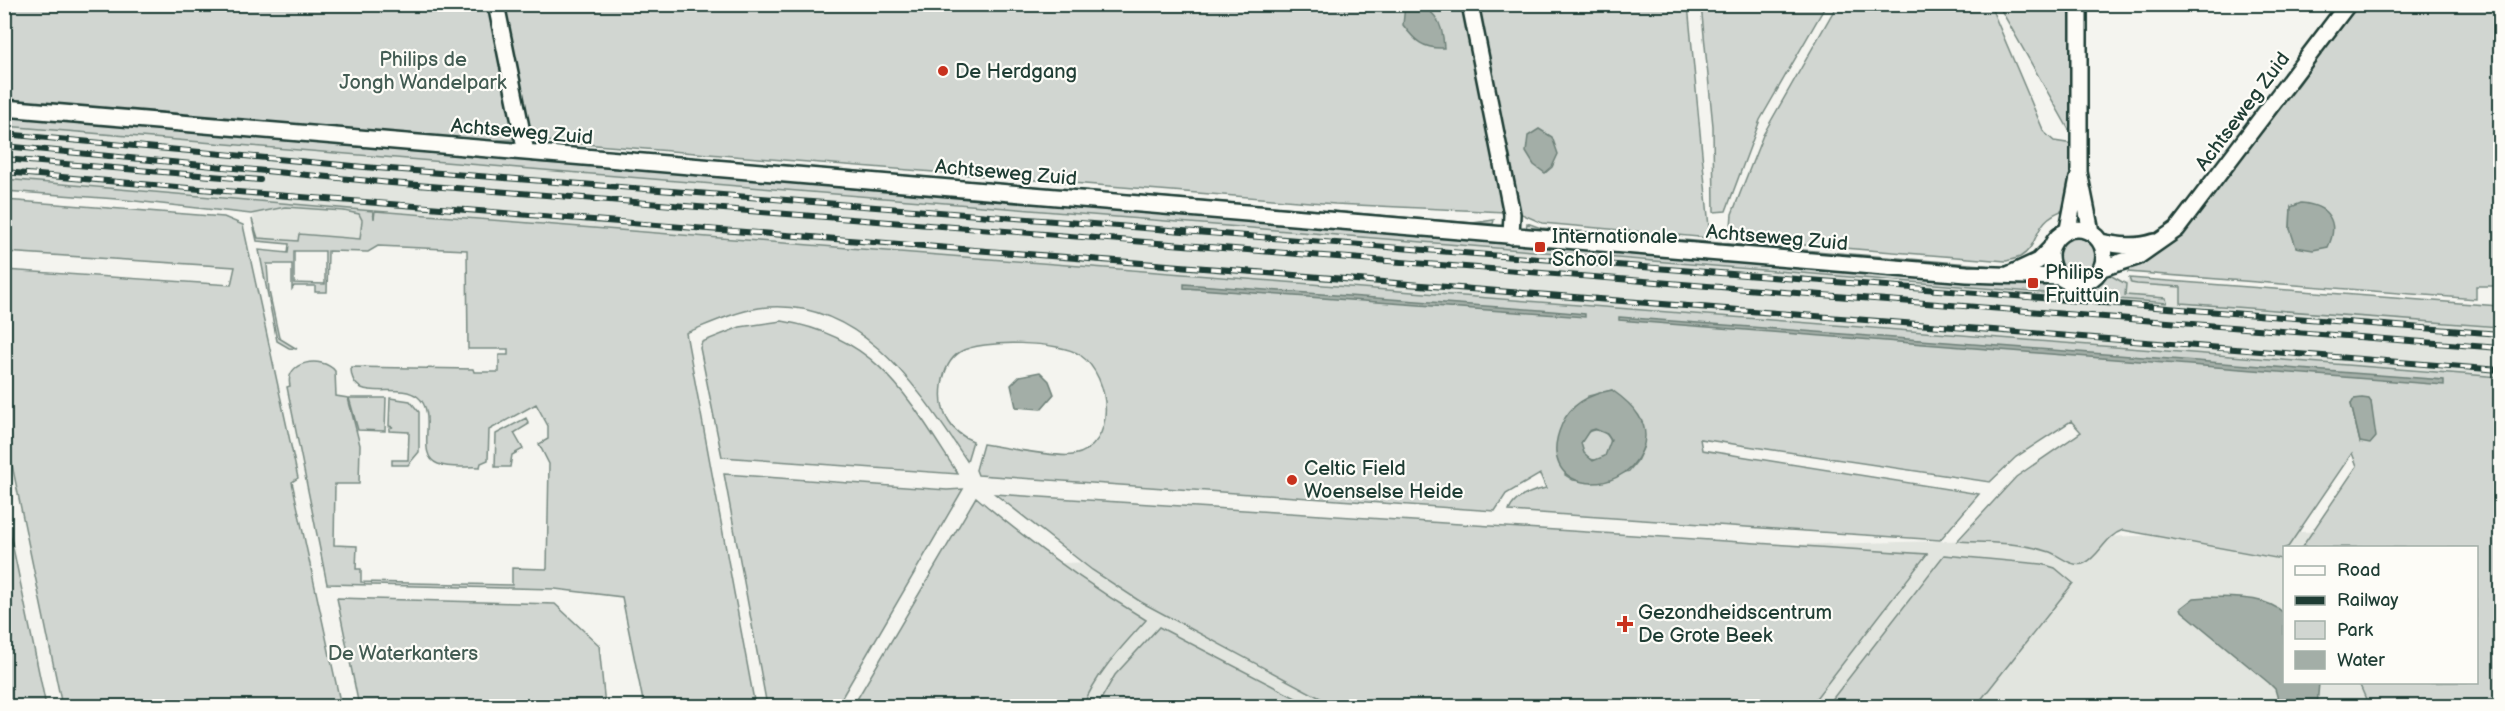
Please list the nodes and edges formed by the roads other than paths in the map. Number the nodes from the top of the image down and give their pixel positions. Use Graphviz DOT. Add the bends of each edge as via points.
graph roads {
  1 [pos="496,4"];
  2 [pos="1470,4"];
  3 [pos="2079,4"];
  4 [pos="2348,4"];
  5 [pos="4,108"];
  6 [pos="526,152"];
  7 [pos="2079,172"];
  8 [pos="2068,229"];
  9 [pos="1511,236"];
  10 [pos="2096,237"];
  11 [pos="2164,239"];
  12 [pos="2050,249"];
  13 [pos="2102,268"];
  14 [pos="2004,276"];
  15 [pos="2060,278"];
  1 -- 6 [label="street"];
  2 -- 9 [label="street" via="1512,214"];
  3 -- 7 [label="street"];
  4 -- 11 [label="street, Achtseweg Zuid" via="2194,210"];
  5 -- 6 [label="street, Achtseweg Zuid"];
  6 -- 9 [label="street, Achtseweg Zuid"];
  7 -- 8 [label="street"];
  7 -- 10 [label="street"];
  8 -- 10 [label="street" via="2080,228"];
  8 -- 12 [label="street"];
  9 -- 14 [label="street, Achtseweg Zuid"];
  10 -- 11 [label="street, Achtseweg Zuid" via="2121,246"];
  10 -- 13 [label="street" via="2104,250"];
  11 -- 13 [label="street, Achtseweg Zuid" via="2137,257"];
  12 -- 14 [label="street, Achtseweg Zuid" via="2038,261"];
  12 -- 15 [label="street" via="2051,265"];
  13 -- 15 [label="street" via="2083,283"];
  14 -- 15 [label="street, Achtseweg Zuid"];
}
